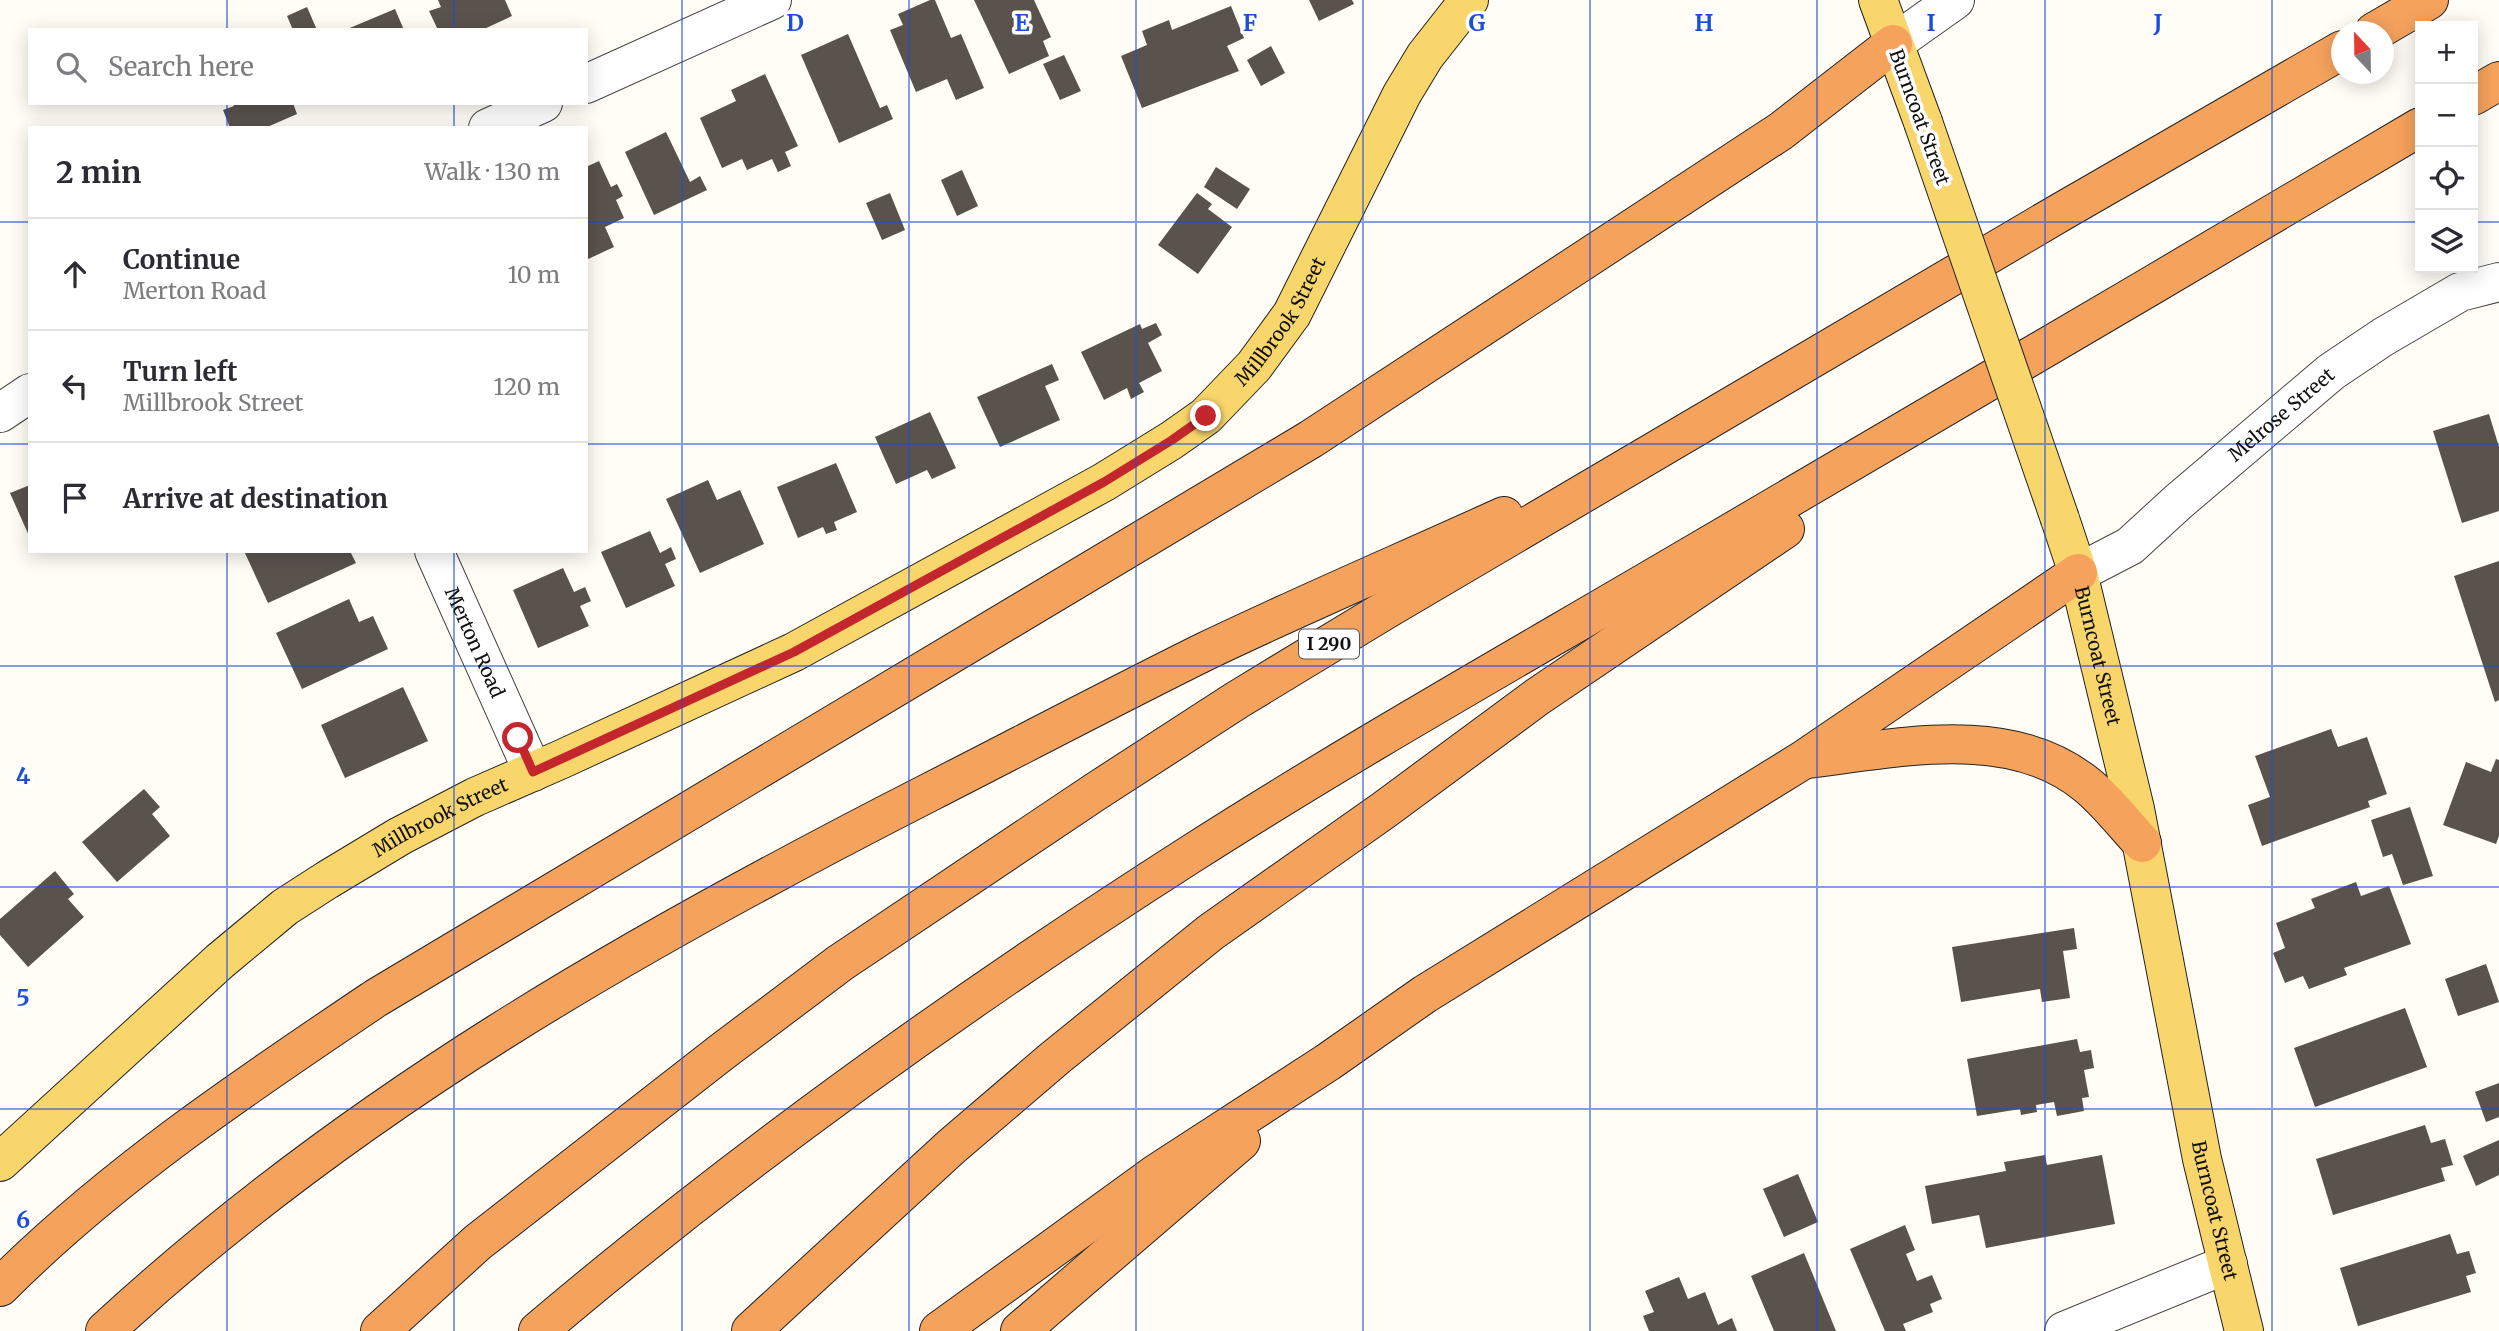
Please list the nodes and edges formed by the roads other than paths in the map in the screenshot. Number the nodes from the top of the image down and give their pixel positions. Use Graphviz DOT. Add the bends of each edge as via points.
graph roads {
  1 [pos="772,0"];
  2 [pos="1469,0"];
  3 [pos="1878,0"];
  4 [pos="1955,0"];
  5 [pos="2429,0"];
  6 [pos="2393,21"];
  7 [pos="1893,44"];
  8 [pos="2331,56"];
  9 [pos="2499,81"];
  10 [pos="588,83"];
  11 [pos="2478,93"];
  12 [pos="539,105"];
  13 [pos="492,126"];
  14 [pos="2415,130"];
  15 [pos="2499,282"];
  16 [pos="28,394"];
  17 [pos="1960,399"];
  18 [pos="0,413"];
  19 [pos="1690,430"];
  20 [pos="435,553"];
  21 [pos="2078,573"];
  22 [pos="1803,760"];
  23 [pos="533,772"];
  24 [pos="2141,843"];
  25 [pos="1328,1062"];
  26 [pos="0,1162"];
  27 [pos="2228,1264"];
  28 [pos="0,1287"];
  29 [pos="106,1331"];
  30 [pos="380,1331"];
  31 [pos="538,1331"];
  32 [pos="751,1331"];
  33 [pos="939,1331"];
  34 [pos="1020,1331"];
  35 [pos="2064,1331"];
  36 [pos="2244,1331"];
  1 -- 10 [label="street"];
  2 -- 23 [label="main road, Millbrook Street" via="1424,56 1402,94 1292,314 1254,366 1206,416 1104,482 794,652"];
  3 -- 7 [label="main road, Burncoat Street"];
  4 -- 7 [label="street"];
  5 -- 6 [label="highway"];
  7 -- 21 [label="main road, Burncoat Street, bridge"];
  7 -- 28 [label="highway" via="1781,131 1311,439 376,998 163,1146"];
  8 -- 19 [label="highway, I 290"];
  9 -- 11 [label="highway"];
  12 -- 13 [label="street"];
  14 -- 17 [label="highway"];
  15 -- 21 [label="street, Melrose Street" via="2460,292 2331,372 2130,546"];
  16 -- 18 [label="street"];
  17 -- 31 [label="highway" via="1191,854 852,1086 652,1237"];
  17 -- 32 [label="highway" via="1807,514 1578,668 1211,932 951,1147"];
  19 -- 29 [label="highway" via="1208,650 804,856 638,947 453,1061 323,1151 206,1242"];
  19 -- 30 [label="highway, I 290" via="1237,699 840,963 478,1242"];
  20 -- 23 [label="street, Merton Road"];
  21 -- 22 [label="highway"];
  21 -- 24 [label="main road, Burncoat Street"];
  22 -- 24 [label="highway" via="1926,745 1987,745 2025,752 2086,784"];
  22 -- 25 [label="highway" via="1425,994"];
  23 -- 26 [label="main road, Millbrook Street" via="475,796 400,836 285,907"];
  24 -- 27 [label="main road, Burncoat Street" via="2202,1159"];
  25 -- 33 [label="highway" via="1157,1173"];
  25 -- 34 [label="highway"];
  27 -- 35 [label="street"];
  27 -- 36 [label="main road, Burncoat Street"];
}
